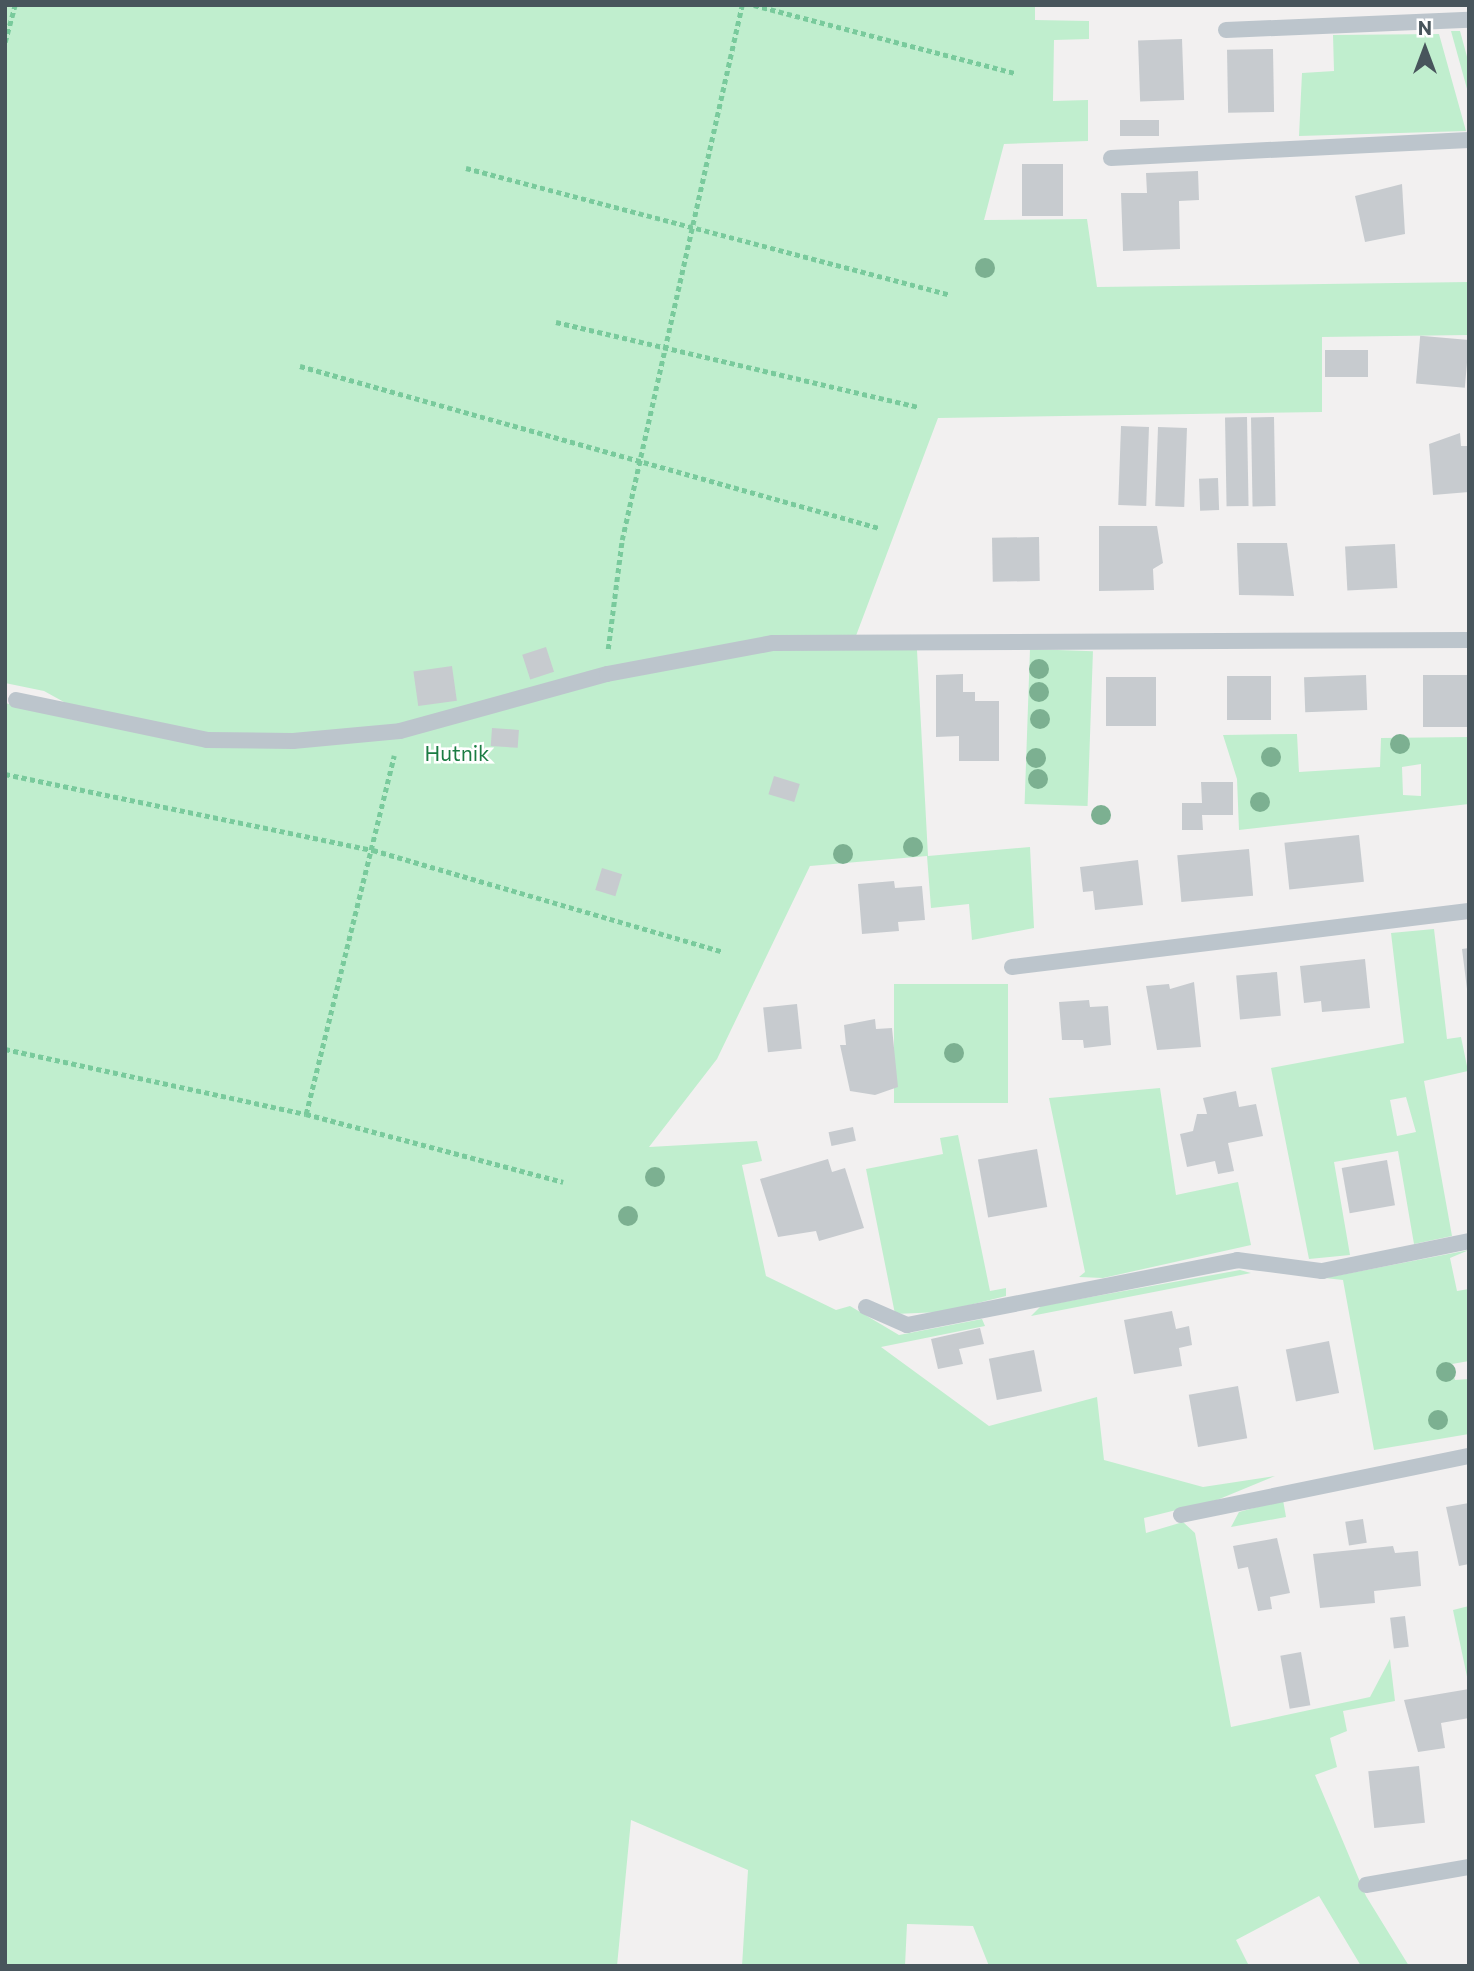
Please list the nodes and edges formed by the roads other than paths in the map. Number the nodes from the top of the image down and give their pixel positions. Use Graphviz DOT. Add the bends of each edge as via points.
graph roads {
  1 [pos="1469,20"];
  2 [pos="1226,30"];
  3 [pos="1469,140"];
  4 [pos="1111,158"];
  5 [pos="1469,640"];
  6 [pos="16,700"];
  7 [pos="1469,911"];
  8 [pos="1012,967"];
  9 [pos="1469,1241"];
  10 [pos="866,1307"];
  11 [pos="1469,1457"];
  12 [pos="1181,1515"];
  13 [pos="1469,1867"];
  14 [pos="1366,1885"];
  1 -- 2 [label="lane"];
  3 -- 4 [label="lane"];
  5 -- 6 [label="lane" via="839,638 729,648 607,674 400,732 293,741 207,740"];
  7 -- 8 [label="lane"];
  9 -- 10 [label="lane" via="1322,1270 1227,1262 907,1325"];
  11 -- 12 [label="lane"];
  13 -- 14 [label="lane"];
}
